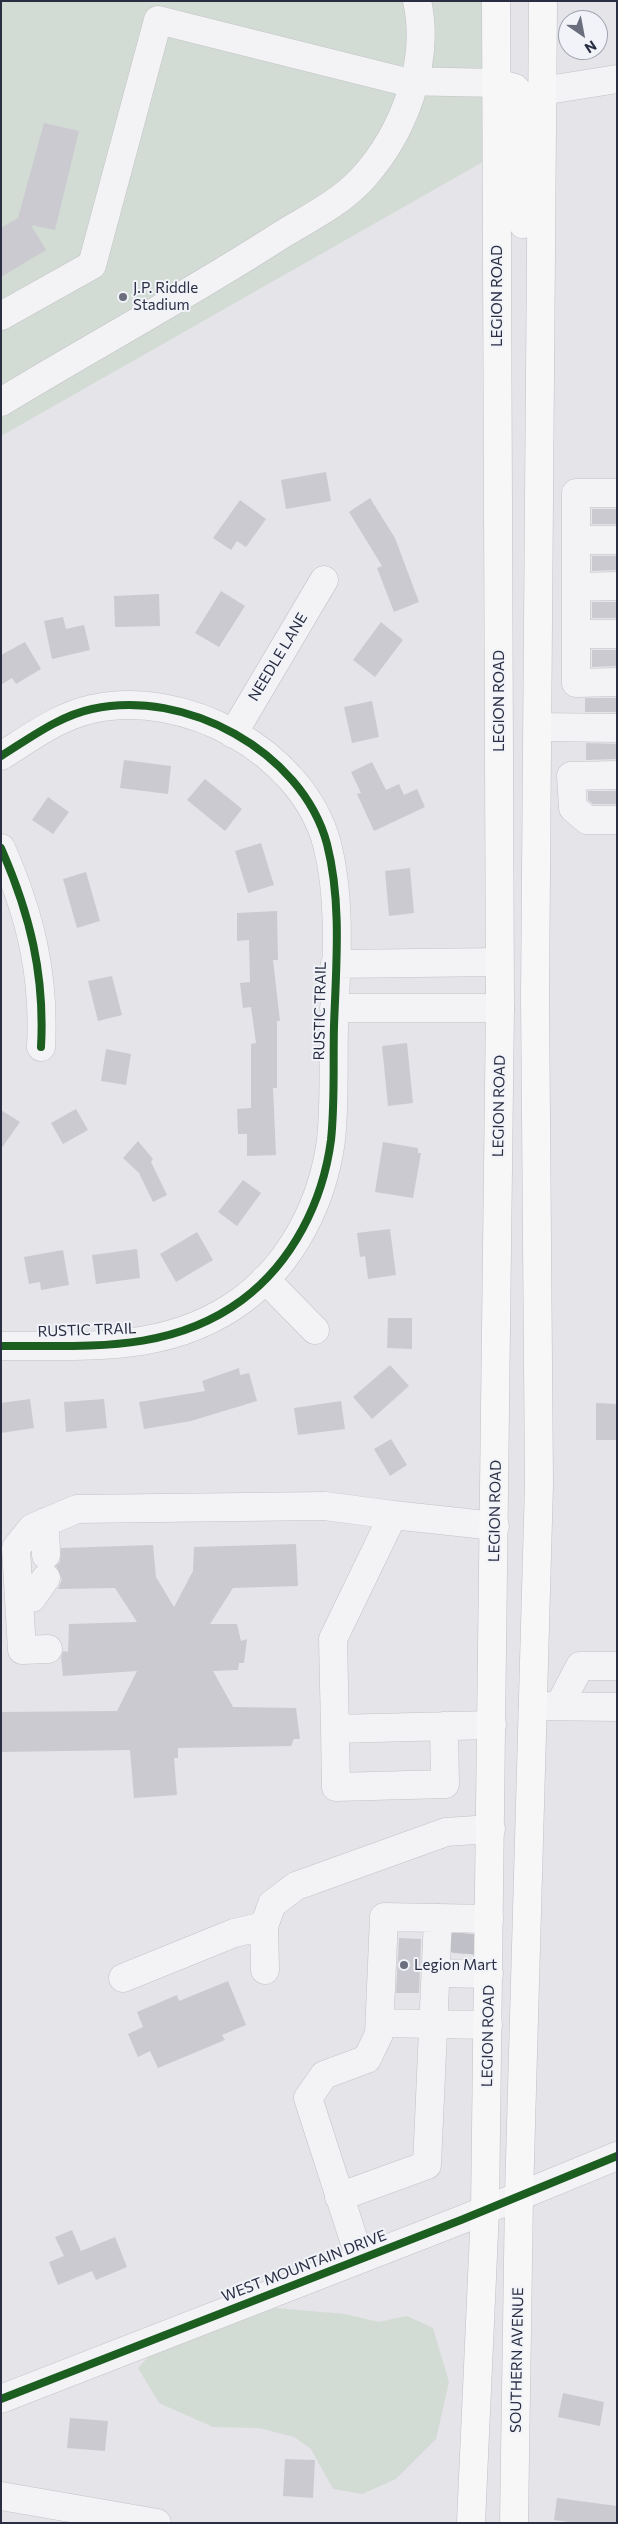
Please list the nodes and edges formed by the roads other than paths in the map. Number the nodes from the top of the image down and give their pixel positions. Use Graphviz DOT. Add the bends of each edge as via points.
graph roads {
  1 [pos="417,1"];
  2 [pos="496,1"];
  3 [pos="543,1"];
  4 [pos="617,80"];
  5 [pos="414,82"];
  6 [pos="497,83"];
  7 [pos="542,92"];
  8 [pos="1,316"];
  9 [pos="1,402"];
  10 [pos="541,404"];
  11 [pos="617,493"];
  12 [pos="576,540"];
  13 [pos="617,540"];
  14 [pos="324,580"];
  15 [pos="498,584"];
  16 [pos="617,586"];
  17 [pos="576,587"];
  18 [pos="576,634"];
  19 [pos="617,634"];
  20 [pos="617,682"];
  21 [pos="538,728"];
  22 [pos="617,728"];
  23 [pos="233,734"];
  24 [pos="1,756"];
  25 [pos="617,776"];
  26 [pos="617,820"];
  27 [pos="1,848"];
  28 [pos="536,946"];
  29 [pos="499,962"];
  30 [pos="335,964"];
  31 [pos="334,1008"];
  32 [pos="500,1008"];
  33 [pos="41,1047"];
  34 [pos="537,1182"];
  35 [pos="265,1279"];
  36 [pos="315,1330"];
  37 [pos="1,1346"];
  38 [pos="393,1515"];
  39 [pos="45,1522"];
  40 [pos="495,1526"];
  41 [pos="19,1598"];
  42 [pos="48,1649"];
  43 [pos="617,1666"];
  44 [pos="546,1706"];
  45 [pos="617,1707"];
  46 [pos="492,1725"];
  47 [pos="444,1726"];
  48 [pos="335,1729"];
  49 [pos="491,1828"];
  50 [pos="490,1919"];
  51 [pos="264,1926"];
  52 [pos="453,1945"];
  53 [pos="265,1970"];
  54 [pos="489,1974"];
  55 [pos="123,1978"];
  56 [pos="380,2024"];
  57 [pos="434,2024"];
  58 [pos="488,2025"];
  59 [pos="617,2156"];
  60 [pos="520,2196"];
  61 [pos="340,2197"];
  62 [pos="485,2210"];
  63 [pos="360,2259"];
  64 [pos="1,2399"];
  65 [pos="1,2496"];
  66 [pos="93,2518"];
  67 [pos="157,2523"];
  68 [pos="472,2523"];
  69 [pos="514,2523"];
  1 -- 5 [label="street" via="419,39"];
  2 -- 6 [label="main road, LEGION ROAD"];
  3 -- 7 [label="main road"];
  4 -- 7 [label="street"];
  5 -- 6 [label="street"];
  5 -- 8 [label="street" via="158,20 92,265"];
  5 -- 9 [label="street" via="395,134 361,180 338,199 254,253"];
  6 -- 10 [label="main road" via="515,88 520,94 525,367 530,387"];
  6 -- 15 [label="main road, LEGION ROAD"];
  7 -- 10 [label="main road"];
  10 -- 21 [label="main road"];
  11 -- 12 [label="street" via="576,493"];
  12 -- 13 [label="street"];
  12 -- 17 [label="street"];
  14 -- 23 [label="street, NEEDLE LANE"];
  15 -- 28 [label="main road" via="512,612 522,932"];
  15 -- 29 [label="main road, LEGION ROAD"];
  16 -- 17 [label="street"];
  17 -- 18 [label="street"];
  18 -- 19 [label="street"];
  18 -- 20 [label="street" via="576,683"];
  21 -- 22 [label="street"];
  21 -- 28 [label="main road"];
  23 -- 24 [label="street, RUSTIC TRAIL" via="206,719 178,710 149,704 119,705 90,709 58,721"];
  23 -- 30 [label="street, RUSTIC TRAIL" via="284,771 318,819 334,881"];
  25 -- 26 [label="street" via="571,776 573,808 587,820"];
  27 -- 33 [label="street" via="30,926 40,973"];
  28 -- 34 [label="main road"];
  29 -- 30 [label="street"];
  29 -- 32 [label="main road, LEGION ROAD"];
  29 -- 34 [label="main road" via="514,969 518,983 525,1165"];
  30 -- 31 [label="street, RUSTIC TRAIL"];
  31 -- 32 [label="street"];
  31 -- 35 [label="street, RUSTIC TRAIL" via="328,1161 309,1217 292,1247"];
  32 -- 40 [label="main road, LEGION ROAD"];
  34 -- 44 [label="main road"];
  35 -- 36 [label="street"];
  35 -- 37 [label="street, RUSTIC TRAIL" via="243,1299 214,1318 155,1340 125,1344"];
  38 -- 39 [label="street" via="325,1506 77,1509"];
  38 -- 40 [label="street"];
  38 -- 48 [label="street" via="333,1640"];
  39 -- 41 [label="street" via="32,1528 16,1548"];
  39 -- 41 [label="street" via="46,1567 32,1598"];
  40 -- 46 [label="main road, LEGION ROAD"];
  41 -- 42 [label="street" via="22,1650"];
  43 -- 44 [label="street" via="580,1666"];
  44 -- 45 [label="street"];
  44 -- 60 [label="main road"];
  46 -- 47 [label="street"];
  46 -- 49 [label="main road, LEGION ROAD"];
  47 -- 48 [label="street"];
  47 -- 48 [label="street" via="445,1784 336,1787"];
  49 -- 50 [label="main road, LEGION ROAD"];
  49 -- 51 [label="street" via="446,1832 296,1886 272,1904"];
  50 -- 52 [label="street"];
  50 -- 54 [label="main road, LEGION ROAD"];
  51 -- 53 [label="street"];
  51 -- 55 [label="street" via="234,1933"];
  52 -- 54 [label="street"];
  52 -- 56 [label="street" via="384,1917"];
  52 -- 57 [label="street"];
  54 -- 58 [label="main road, LEGION ROAD"];
  56 -- 57 [label="street"];
  56 -- 61 [label="street" via="368,2059 324,2075 308,2098"];
  57 -- 58 [label="street"];
  57 -- 61 [label="street" via="427,2165"];
  58 -- 62 [label="main road, LEGION ROAD"];
  59 -- 60 [label="street, WEST MOUNTAIN DRIVE"];
  60 -- 62 [label="street, WEST MOUNTAIN DRIVE"];
  60 -- 69 [label="main road, SOUTHERN AVENUE"];
  61 -- 63 [label="street"];
  62 -- 63 [label="street, WEST MOUNTAIN DRIVE"];
  62 -- 68 [label="main road"];
  63 -- 64 [label="street, WEST MOUNTAIN DRIVE"];
  65 -- 66 [label="street"];
  66 -- 67 [label="street"];
}
